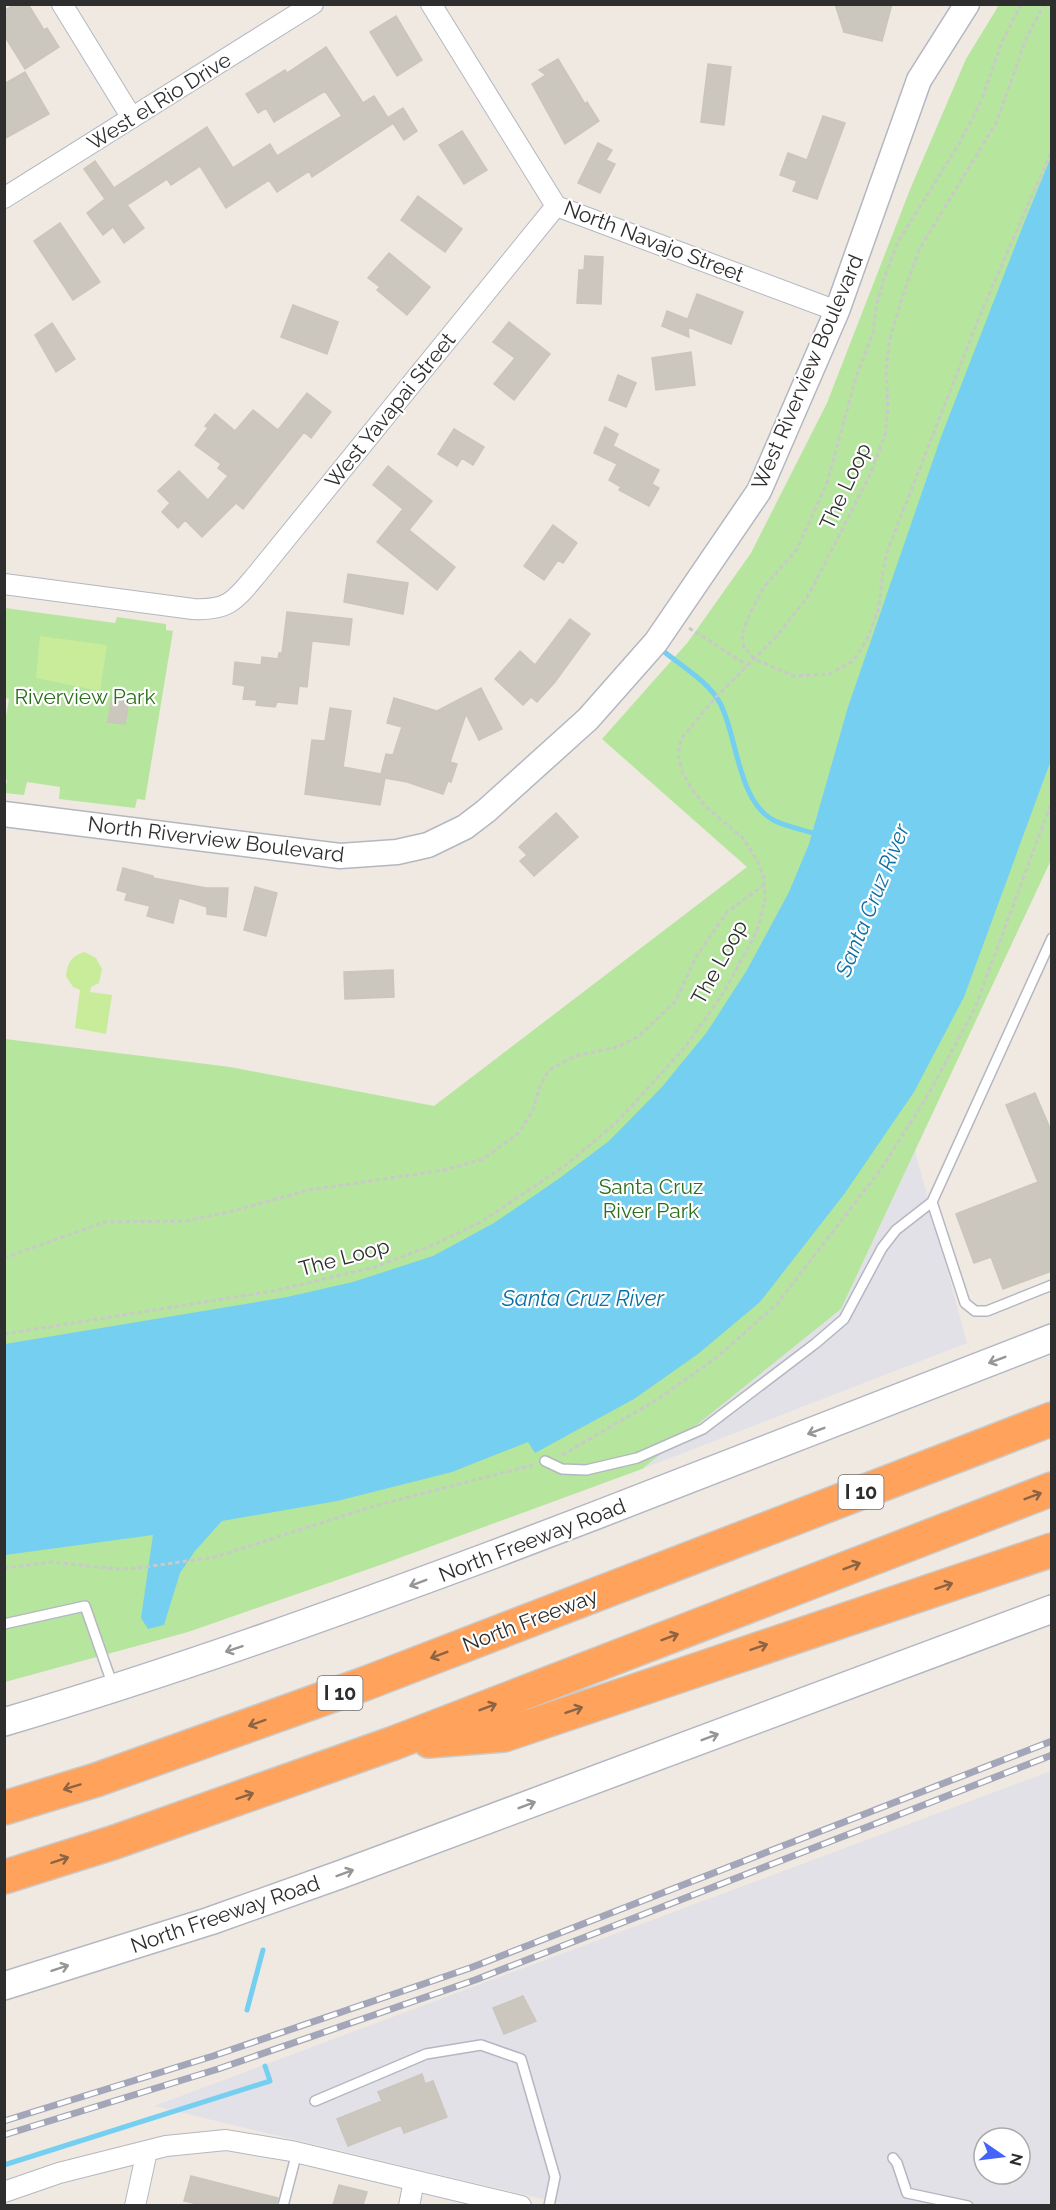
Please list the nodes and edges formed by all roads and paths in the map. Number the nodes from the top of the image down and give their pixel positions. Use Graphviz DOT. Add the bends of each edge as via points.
graph roads {
  1 [pos="62,4"];
  2 [pos="314,4"];
  3 [pos="431,4"];
  4 [pos="967,4"];
  5 [pos="1021,4"];
  6 [pos="1042,5"];
  7 [pos="132,118"];
  8 [pos="1052,150"];
  9 [pos="4,198"];
  10 [pos="556,206"];
  11 [pos="837,311"];
  12 [pos="4,584"];
  13 [pos="672,618"];
  14 [pos="754,659"];
  15 [pos="748,665"];
  16 [pos="1052,801"];
  17 [pos="4,814"];
  18 [pos="428,845"];
  19 [pos="764,885"];
  20 [pos="1052,938"];
  21 [pos="932,1202"];
  22 [pos="4,1258"];
  23 [pos="1052,1285"];
  24 [pos="4,1334"];
  25 [pos="1052,1338"];
  26 [pos="1052,1394"];
  27 [pos="1052,1419"];
  28 [pos="545,1461"];
  29 [pos="1052,1489"];
  30 [pos="1052,1550"];
  31 [pos="670,1566"];
  32 [pos="4,1568"];
  33 [pos="1052,1609"];
  34 [pos="4,1624"];
  35 [pos="114,1689"];
  36 [pos="4,1722"];
  37 [pos="394,1743"];
  38 [pos="4,1808"];
  39 [pos="4,1877"];
  40 [pos="4,1986"];
  41 [pos="315,2101"];
  42 [pos="147,2151"];
  43 [pos="297,2152"];
  44 [pos="893,2158"];
  45 [pos="414,2181"];
  46 [pos="4,2192"];
  47 [pos="135,2205"];
  48 [pos="283,2205"];
  49 [pos="409,2205"];
  50 [pos="521,2205"];
  51 [pos="549,2205"];
  52 [pos="968,2205"];
  1 -- 7 [label="street"];
  2 -- 7 [label="street, West el Rio Drive"];
  3 -- 10 [label="street, North Navajo Street"];
  4 -- 11 [label="street, West Riverview Boulevard" via="920,81"];
  5 -- 14 [label="path" via="1002,42 980,104 891,259 876,306 873,333 856,377 827,483 797,549 764,587 742,634 744,647"];
  6 -- 14 [label="path, The Loop" via="997,121 919,250 890,338 885,435 869,477 807,598"];
  7 -- 9 [label="street, West el Rio Drive"];
  8 -- 14 [label="path" via="980,315 888,549 879,607 867,640 853,661 829,674 794,676"];
  10 -- 11 [label="street, North Navajo Street"];
  10 -- 12 [label="street, West Yavapai Street" via="233,601 220,609 194,609"];
  11 -- 13 [label="street, West Riverview Boulevard" via="759,491"];
  13 -- 15 [label="path"];
  13 -- 18 [label="street, West Riverview Boulevard" via="656,642 588,719 479,816"];
  14 -- 15 [label="path, The Loop"];
  15 -- 19 [label="path, The Loop" via="702,712 681,739 678,755 691,788 707,808 742,837 757,860"];
  16 -- 28 [label="path" via="975,1008 928,1095 881,1169 777,1304 717,1357 658,1399 564,1454"];
  17 -- 18 [label="street, North Riverview Boulevard" via="340,856 397,852"];
  19 -- 22 [label="path" via="727,912 696,957 675,1002 639,1036 617,1047 575,1056 549,1070 519,1133 483,1159 444,1170 309,1190 186,1221 105,1222"];
  19 -- 24 [label="path, The Loop" via="765,900 757,931 724,992 686,1046 617,1122 566,1165 481,1222 375,1267 273,1291"];
  20 -- 21 [label="lane"];
  21 -- 23 [label="lane" via="965,1303 975,1311 987,1311"];
  21 -- 28 [label="lane" via="896,1230 882,1248 844,1320 702,1430 637,1458 585,1470 562,1469"];
  25 -- 35 [label="main road, North Freeway Road, one-way" via="316,1621"];
  26 -- 31 [label="highway"];
  27 -- 31 [label="highway, North Freeway / I 10"];
  28 -- 32 [label="path" via="374,1506 215,1557 138,1568 52,1562"];
  37 -- 29 [label="highway, one-way"];
  37 -- 30 [label="highway, one-way" via="504,1735"];
  31 -- 38 [label="highway, North Freeway / I 10, one-way" via="230,1733"];
  40 -- 33 [label="main road, North Freeway Road, one-way" via="342,1875"];
  34 -- 35 [label="lane" via="85,1606"];
  35 -- 36 [label="main road, North Freeway Road"];
  39 -- 37 [label="highway, one-way"];
  41 -- 51 [label="lane" via="426,2054 481,2045 521,2059 555,2177"];
  42 -- 43 [label="street" via="226,2140"];
  42 -- 46 [label="street"];
  42 -- 47 [label="street"];
  43 -- 45 [label="street"];
  43 -- 48 [label="lane"];
  44 -- 52 [label="lane" via="907,2193"];
  45 -- 49 [label="street"];
  45 -- 50 [label="street"];
}
